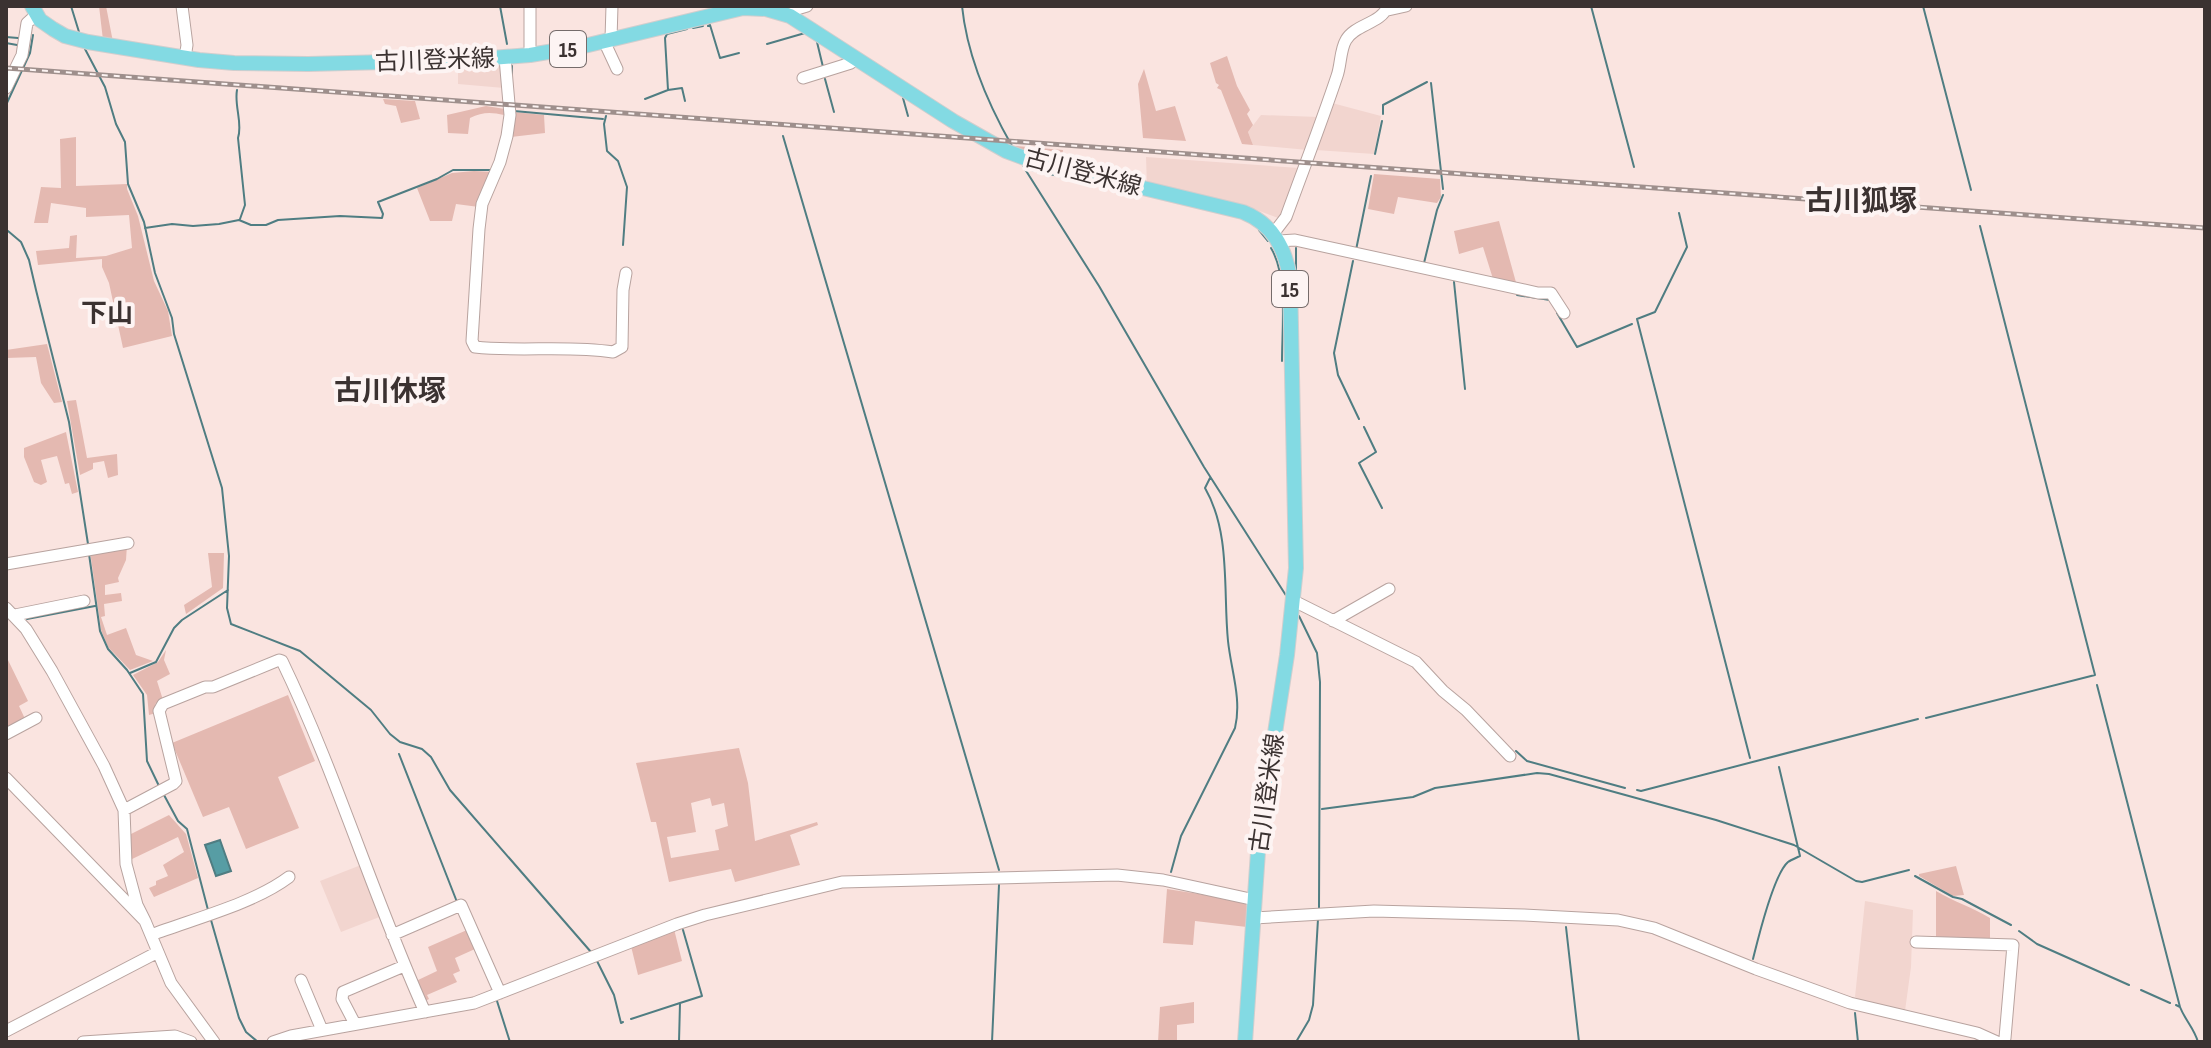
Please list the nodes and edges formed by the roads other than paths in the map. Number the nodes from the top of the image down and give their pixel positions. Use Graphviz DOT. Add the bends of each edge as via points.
graph roads {
  1 [pos="182,6"];
  2 [pos="530,6"];
  3 [pos="612,6"];
  4 [pos="807,6"];
  5 [pos="1406,6"];
  6 [pos="1388,8"];
  7 [pos="34,10"];
  8 [pos="790,16"];
  9 [pos="607,40"];
  10 [pos="530,55"];
  11 [pos="855,57"];
  12 [pos="185,58"];
  13 [pos="505,58"];
  14 [pos="617,69"];
  15 [pos="803,78"];
  16 [pos="6,88"];
  17 [pos="1276,237"];
  18 [pos="626,273"];
  19 [pos="1564,313"];
  20 [pos="128,543"];
  21 [pos="6,564"];
  22 [pos="1389,589"];
  23 [pos="84,601"];
  24 [pos="1293,606"];
  25 [pos="10,612"];
  26 [pos="1333,621"];
  27 [pos="36,718"];
  28 [pos="6,734"];
  29 [pos="1510,756"];
  30 [pos="6,778"];
  31 [pos="124,810"];
  32 [pos="289,877"];
  33 [pos="1255,900"];
  34 [pos="1254,918"];
  35 [pos="145,921"];
  36 [pos="151,935"];
  37 [pos="392,935"];
  38 [pos="1916,942"];
  39 [pos="158,952"];
  40 [pos="404,966"];
  41 [pos="301,980"];
  42 [pos="497,994"];
  43 [pos="425,1012"];
  44 [pos="355,1024"];
  45 [pos="322,1030"];
  46 [pos="6,1031"];
  47 [pos="83,1042"];
  48 [pos="191,1042"];
  49 [pos="214,1042"];
  50 [pos="273,1042"];
  51 [pos="1245,1042"];
  52 [pos="1997,1042"];
  53 [pos="2003,1042"];
  1 -- 12 [label="street"];
  2 -- 10 [label="street"];
  3 -- 9 [label="street"];
  4 -- 8 [label="street"];
  5 -- 6 [label="street"];
  6 -- 17 [label="street" via="1345,41 1338,74"];
  7 -- 12 [label="main road, 古川登米線 / 15" via="65,36"];
  7 -- 16 [label="street"];
  8 -- 9 [label="main road, 古川登米線 / 15" via="743,8"];
  8 -- 11 [label="main road, 古川登米線 / 15"];
  9 -- 10 [label="main road, 古川登米線 / 15"];
  9 -- 14 [label="street"];
  10 -- 13 [label="main road, 古川登米線 / 15"];
  11 -- 15 [label="street" via="851,63"];
  11 -- 17 [label="main road, 古川登米線 / 15" via="1006,151 1243,212"];
  12 -- 13 [label="main road, 古川登米線 / 15" via="308,64"];
  13 -- 18 [label="street" via="510,115 500,162 482,204 475,347 618,350"];
  17 -- 19 [label="street" via="1551,293"];
  17 -- 24 [label="main road, 古川登米線 / 15" via="1290,278"];
  20 -- 21 [label="street"];
  22 -- 26 [label="street"];
  23 -- 25 [label="street"];
  24 -- 26 [label="street"];
  24 -- 33 [label="main road, 古川登米線 / 15" via="1259,837"];
  25 -- 31 [label="street" via="52,671"];
  26 -- 29 [label="street" via="1416,662"];
  27 -- 28 [label="street"];
  30 -- 35 [label="street"];
  31 -- 35 [label="street" via="126,864"];
  31 -- 37 [label="street" via="176,781 159,711 163,704 282,661"];
  32 -- 36 [label="street"];
  33 -- 34 [label="main road, 古川登米線 / 15"];
  33 -- 42 [label="street" via="1117,875 842,882 705,915"];
  34 -- 51 [label="main road, 古川登米線 / 15"];
  34 -- 52 [label="street" via="1374,911 1618,920 1654,928 1850,1003"];
  35 -- 36 [label="street"];
  36 -- 39 [label="street"];
  37 -- 40 [label="street"];
  37 -- 42 [label="street" via="461,905"];
  38 -- 53 [label="street" via="2013,945"];
  39 -- 46 [label="street"];
  39 -- 49 [label="street" via="171,983"];
  40 -- 43 [label="street"];
  40 -- 44 [label="street" via="343,992"];
  41 -- 45 [label="street"];
  42 -- 43 [label="street"];
  43 -- 44 [label="street"];
  44 -- 45 [label="street"];
  45 -- 50 [label="street"];
  47 -- 48 [label="street" via="175,1036"];
}
